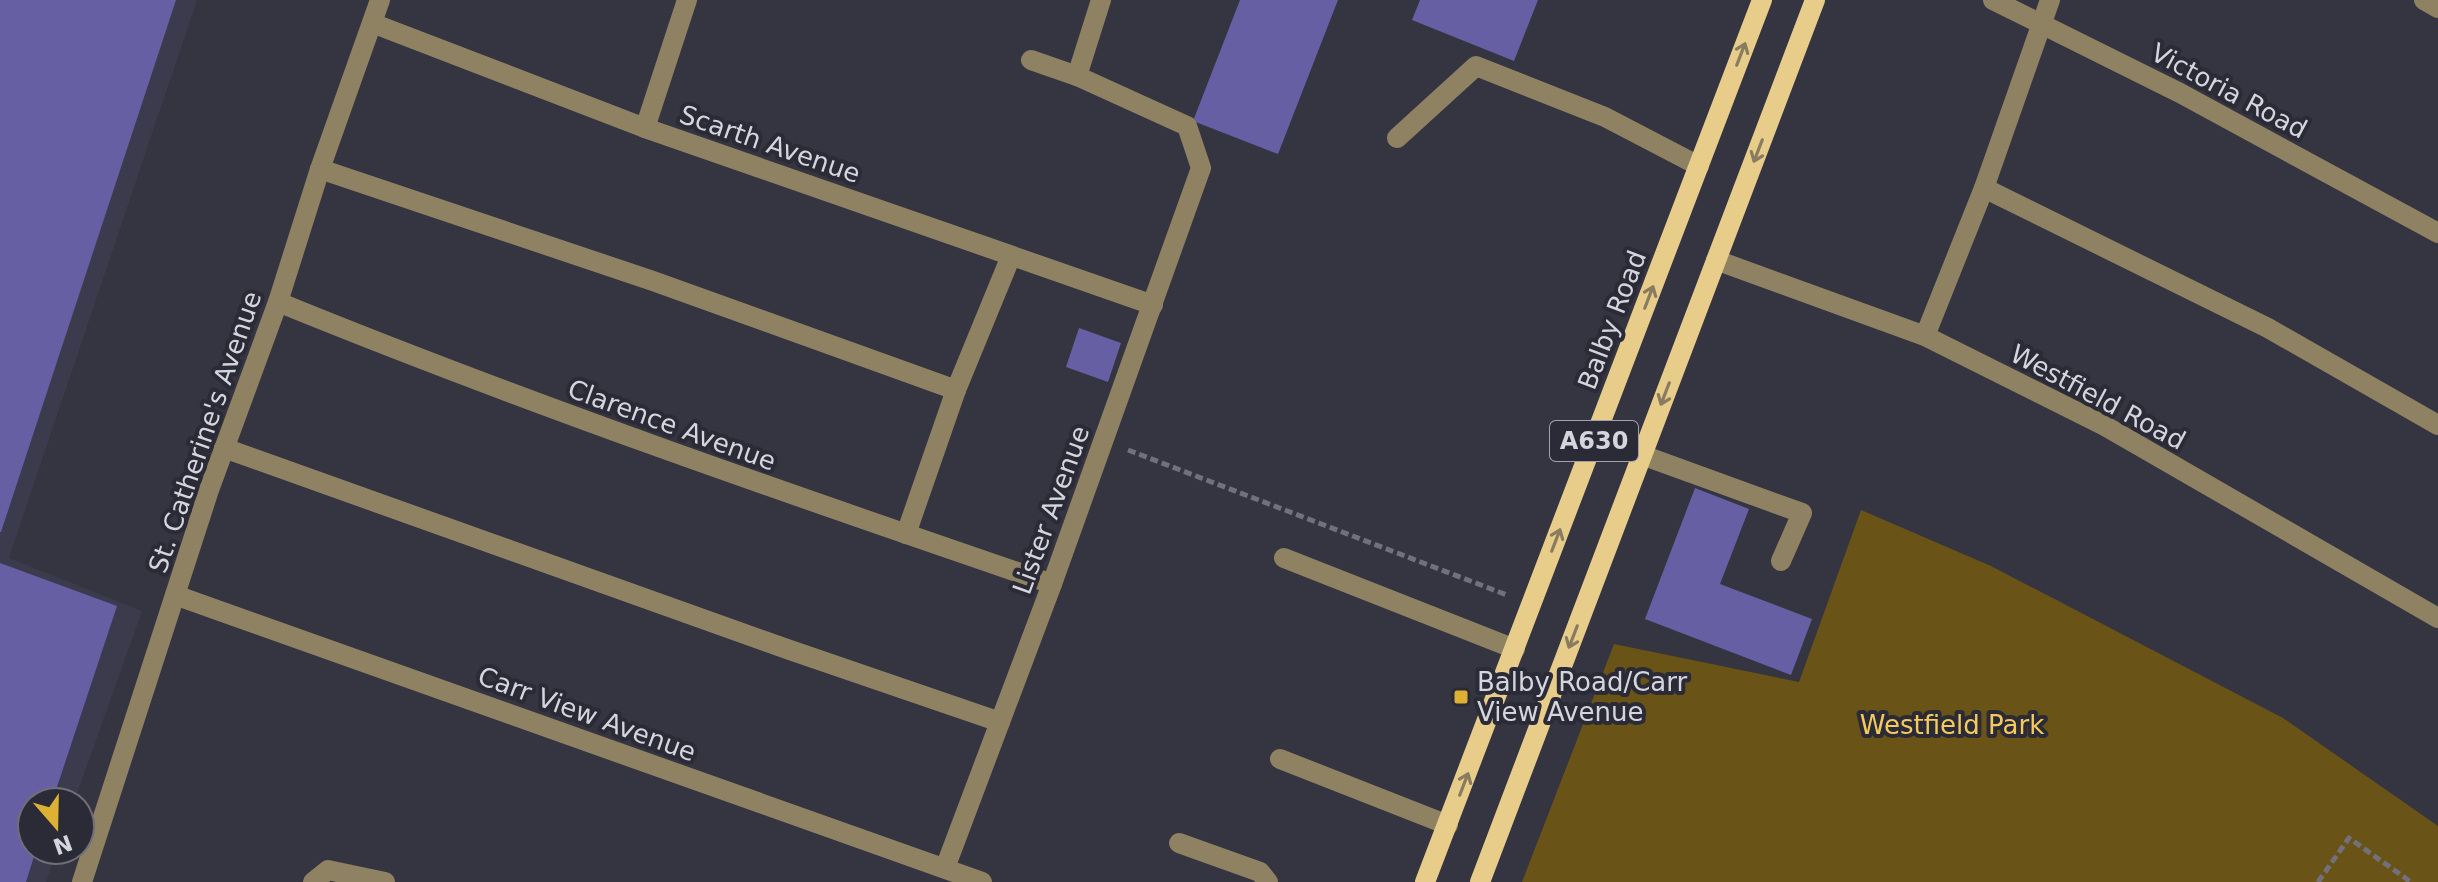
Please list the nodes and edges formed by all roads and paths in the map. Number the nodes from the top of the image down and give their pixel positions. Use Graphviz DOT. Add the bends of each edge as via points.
graph roads {
  1 [pos="380,0"];
  2 [pos="687,0"];
  3 [pos="1101,0"];
  4 [pos="1762,0"];
  5 [pos="1815,0"];
  6 [pos="1993,0"];
  7 [pos="2050,0"];
  8 [pos="2424,0"];
  9 [pos="2438,8"];
  10 [pos="372,23"];
  11 [pos="2042,23"];
  12 [pos="1031,60"];
  13 [pos="1077,76"];
  14 [pos="645,128"];
  15 [pos="1397,138"];
  16 [pos="1699,166"];
  17 [pos="320,169"];
  18 [pos="1984,188"];
  19 [pos="2438,233"];
  20 [pos="1011,256"];
  21 [pos="1716,260"];
  22 [pos="278,302"];
  23 [pos="1153,305"];
  24 [pos="1925,336"];
  25 [pos="956,390"];
  26 [pos="2438,425"];
  27 [pos="1105,441"];
  28 [pos="224,448"];
  29 [pos="1642,455"];
  30 [pos="906,534"];
  31 [pos="1284,558"];
  32 [pos="1781,561"];
  33 [pos="1052,584"];
  34 [pos="175,595"];
  35 [pos="1532,604"];
  36 [pos="2438,618"];
  37 [pos="1515,649"];
  38 [pos="1000,722"];
  39 [pos="1280,759"];
  40 [pos="1448,825"];
  41 [pos="1179,843"];
  42 [pos="945,868"];
  43 [pos="82,882"];
  44 [pos="313,882"];
  45 [pos="385,882"];
  46 [pos="982,882"];
  47 [pos="1268,882"];
  48 [pos="1425,882"];
  49 [pos="1480,882"];
  50 [pos="2318,882"];
  51 [pos="2411,882"];
  1 -- 10 [label="street, St. Catherine's Avenue"];
  2 -- 14 [label="street"];
  3 -- 13 [label="street"];
  16 -- 4 [label="main road, Balby Road / A630, one-way"];
  5 -- 21 [label="main road, A630, one-way"];
  6 -- 11 [label="street, Victoria Road"];
  7 -- 11 [label="street"];
  8 -- 9 [label="street"];
  10 -- 14 [label="street, Scarth Avenue"];
  10 -- 17 [label="street, St. Catherine's Avenue"];
  11 -- 18 [label="street"];
  11 -- 19 [label="street, Victoria Road"];
  12 -- 13 [label="street"];
  13 -- 23 [label="street, Lister Avenue" via="1187,126 1201,168"];
  14 -- 20 [label="street, Scarth Avenue"];
  15 -- 16 [label="street" via="1476,66 1605,117"];
  35 -- 16 [label="main road, Balby Road / A630, one-way"];
  17 -- 22 [label="street, St. Catherine's Avenue"];
  17 -- 25 [label="street"];
  18 -- 24 [label="street"];
  18 -- 26 [label="street" via="2268,328"];
  20 -- 23 [label="street, Scarth Avenue"];
  20 -- 25 [label="street"];
  21 -- 24 [label="street, Westfield Road"];
  21 -- 29 [label="main road, A630, one-way"];
  22 -- 28 [label="street, St. Catherine's Avenue"];
  22 -- 30 [label="street, Clarence Avenue" via="442,369"];
  23 -- 27 [label="street, Lister Avenue"];
  24 -- 36 [label="street, Westfield Road" via="2105,426"];
  25 -- 30 [label="street"];
  27 -- 33 [label="street, Lister Avenue"];
  27 -- 35 [label="path"];
  28 -- 34 [label="street, St. Catherine's Avenue"];
  28 -- 38 [label="street"];
  29 -- 32 [label="street" via="1802,513"];
  29 -- 49 [label="main road, A630, one-way"];
  30 -- 33 [label="street, Clarence Avenue"];
  31 -- 37 [label="street"];
  33 -- 38 [label="street, Lister Avenue"];
  34 -- 42 [label="street, Carr View Avenue"];
  34 -- 43 [label="street, St. Catherine's Avenue"];
  35 -- 37 [label="main road, Balby Road / A630"];
  40 -- 37 [label="main road, Balby Road / A630, one-way"];
  38 -- 42 [label="street, Lister Avenue"];
  39 -- 40 [label="street"];
  40 -- 48 [label="main road, Balby Road / A630"];
  41 -- 47 [label="street" via="1260,872"];
  42 -- 46 [label="street, Carr View Avenue"];
  44 -- 45 [label="street" via="328,870"];
  50 -- 51 [label="path" via="2349,838"];
}
